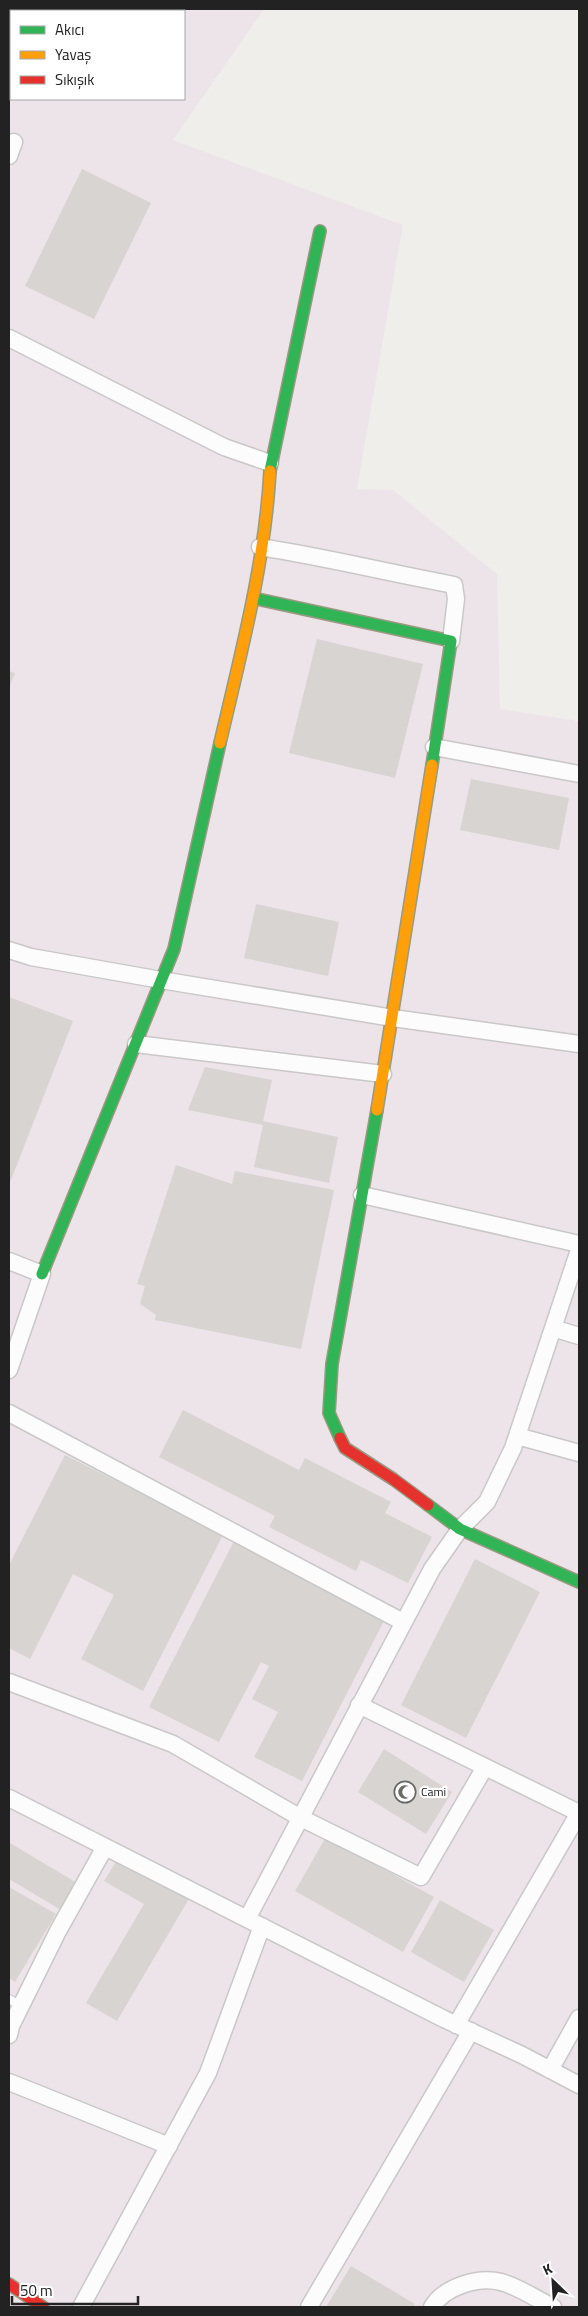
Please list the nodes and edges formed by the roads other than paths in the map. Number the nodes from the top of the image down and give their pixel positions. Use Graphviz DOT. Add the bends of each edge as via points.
graph roads {
  1 [pos="320,231"];
  2 [pos="9,338"];
  3 [pos="270,463"];
  4 [pos="260,547"];
  5 [pos="253,598"];
  6 [pos="451,641"];
  7 [pos="434,747"];
  8 [pos="579,774"];
  9 [pos="9,950"];
  10 [pos="161,980"];
  11 [pos="393,1018"];
  12 [pos="136,1044"];
  13 [pos="579,1044"];
  14 [pos="384,1074"];
  15 [pos="362,1195"];
  16 [pos="579,1244"];
  17 [pos="579,1250"];
  18 [pos="9,1261"];
  19 [pos="42,1274"];
  20 [pos="553,1328"];
  21 [pos="579,1336"];
  22 [pos="9,1370"];
  23 [pos="9,1412"];
  24 [pos="517,1436"];
  25 [pos="579,1453"];
  26 [pos="460,1529"];
  27 [pos="579,1582"];
  28 [pos="403,1622"];
  29 [pos="9,1682"];
  30 [pos="359,1705"];
  31 [pos="485,1767"];
  32 [pos="9,1798"];
  33 [pos="579,1813"];
  34 [pos="299,1817"];
  35 [pos="105,1847"];
  36 [pos="246,1919"];
  37 [pos="262,1926"];
  38 [pos="15,2002"];
  39 [pos="579,2018"];
  40 [pos="463,2028"];
  41 [pos="9,2035"];
  42 [pos="550,2070"];
  43 [pos="9,2082"];
  44 [pos="579,2085"];
  45 [pos="168,2146"];
  46 [pos="9,2284"];
  47 [pos="43,2307"];
  48 [pos="81,2307"];
  49 [pos="309,2307"];
  50 [pos="432,2307"];
  51 [pos="553,2307"];
  1 -- 3 [label="street"];
  2 -- 3 [label="street" via="224,447"];
  3 -- 4 [label="street" via="268,501"];
  4 -- 5 [label="street"];
  4 -- 6 [label="street" via="316,555 454,584 455,613"];
  5 -- 6 [label="street"];
  5 -- 10 [label="street" via="174,949"];
  6 -- 7 [label="street"];
  7 -- 8 [label="street"];
  7 -- 11 [label="street"];
  9 -- 10 [label="street" via="31,957"];
  10 -- 11 [label="street"];
  10 -- 12 [label="street"];
  11 -- 13 [label="street"];
  11 -- 14 [label="street"];
  12 -- 14 [label="street"];
  12 -- 19 [label="street"];
  14 -- 15 [label="street"];
  15 -- 16 [label="street"];
  15 -- 26 [label="street" via="332,1364 329,1413 345,1448"];
  17 -- 20 [label="street"];
  18 -- 19 [label="street"];
  19 -- 22 [label="street"];
  20 -- 21 [label="street"];
  20 -- 24 [label="street"];
  23 -- 28 [label="street"];
  24 -- 25 [label="street"];
  24 -- 26 [label="street" via="487,1502"];
  26 -- 27 [label="street"];
  26 -- 28 [label="street" via="432,1569"];
  28 -- 30 [label="street"];
  29 -- 34 [label="street" via="173,1744"];
  30 -- 31 [label="street"];
  30 -- 34 [label="street"];
  31 -- 33 [label="street"];
  31 -- 34 [label="street" via="421,1877"];
  32 -- 35 [label="street"];
  33 -- 40 [label="street"];
  34 -- 36 [label="street"];
  35 -- 36 [label="street"];
  35 -- 38 [label="street"];
  36 -- 37 [label="street"];
  37 -- 40 [label="street"];
  37 -- 45 [label="street" via="208,2073"];
  38 -- 41 [label="street"];
  39 -- 42 [label="street"];
  40 -- 42 [label="street"];
  40 -- 49 [label="street"];
  42 -- 44 [label="street"];
  43 -- 45 [label="street"];
  45 -- 48 [label="street"];
  46 -- 47 [label="street"];
  50 -- 51 [label="street" via="436,2299 456,2286 476,2282 500,2282"];
}
